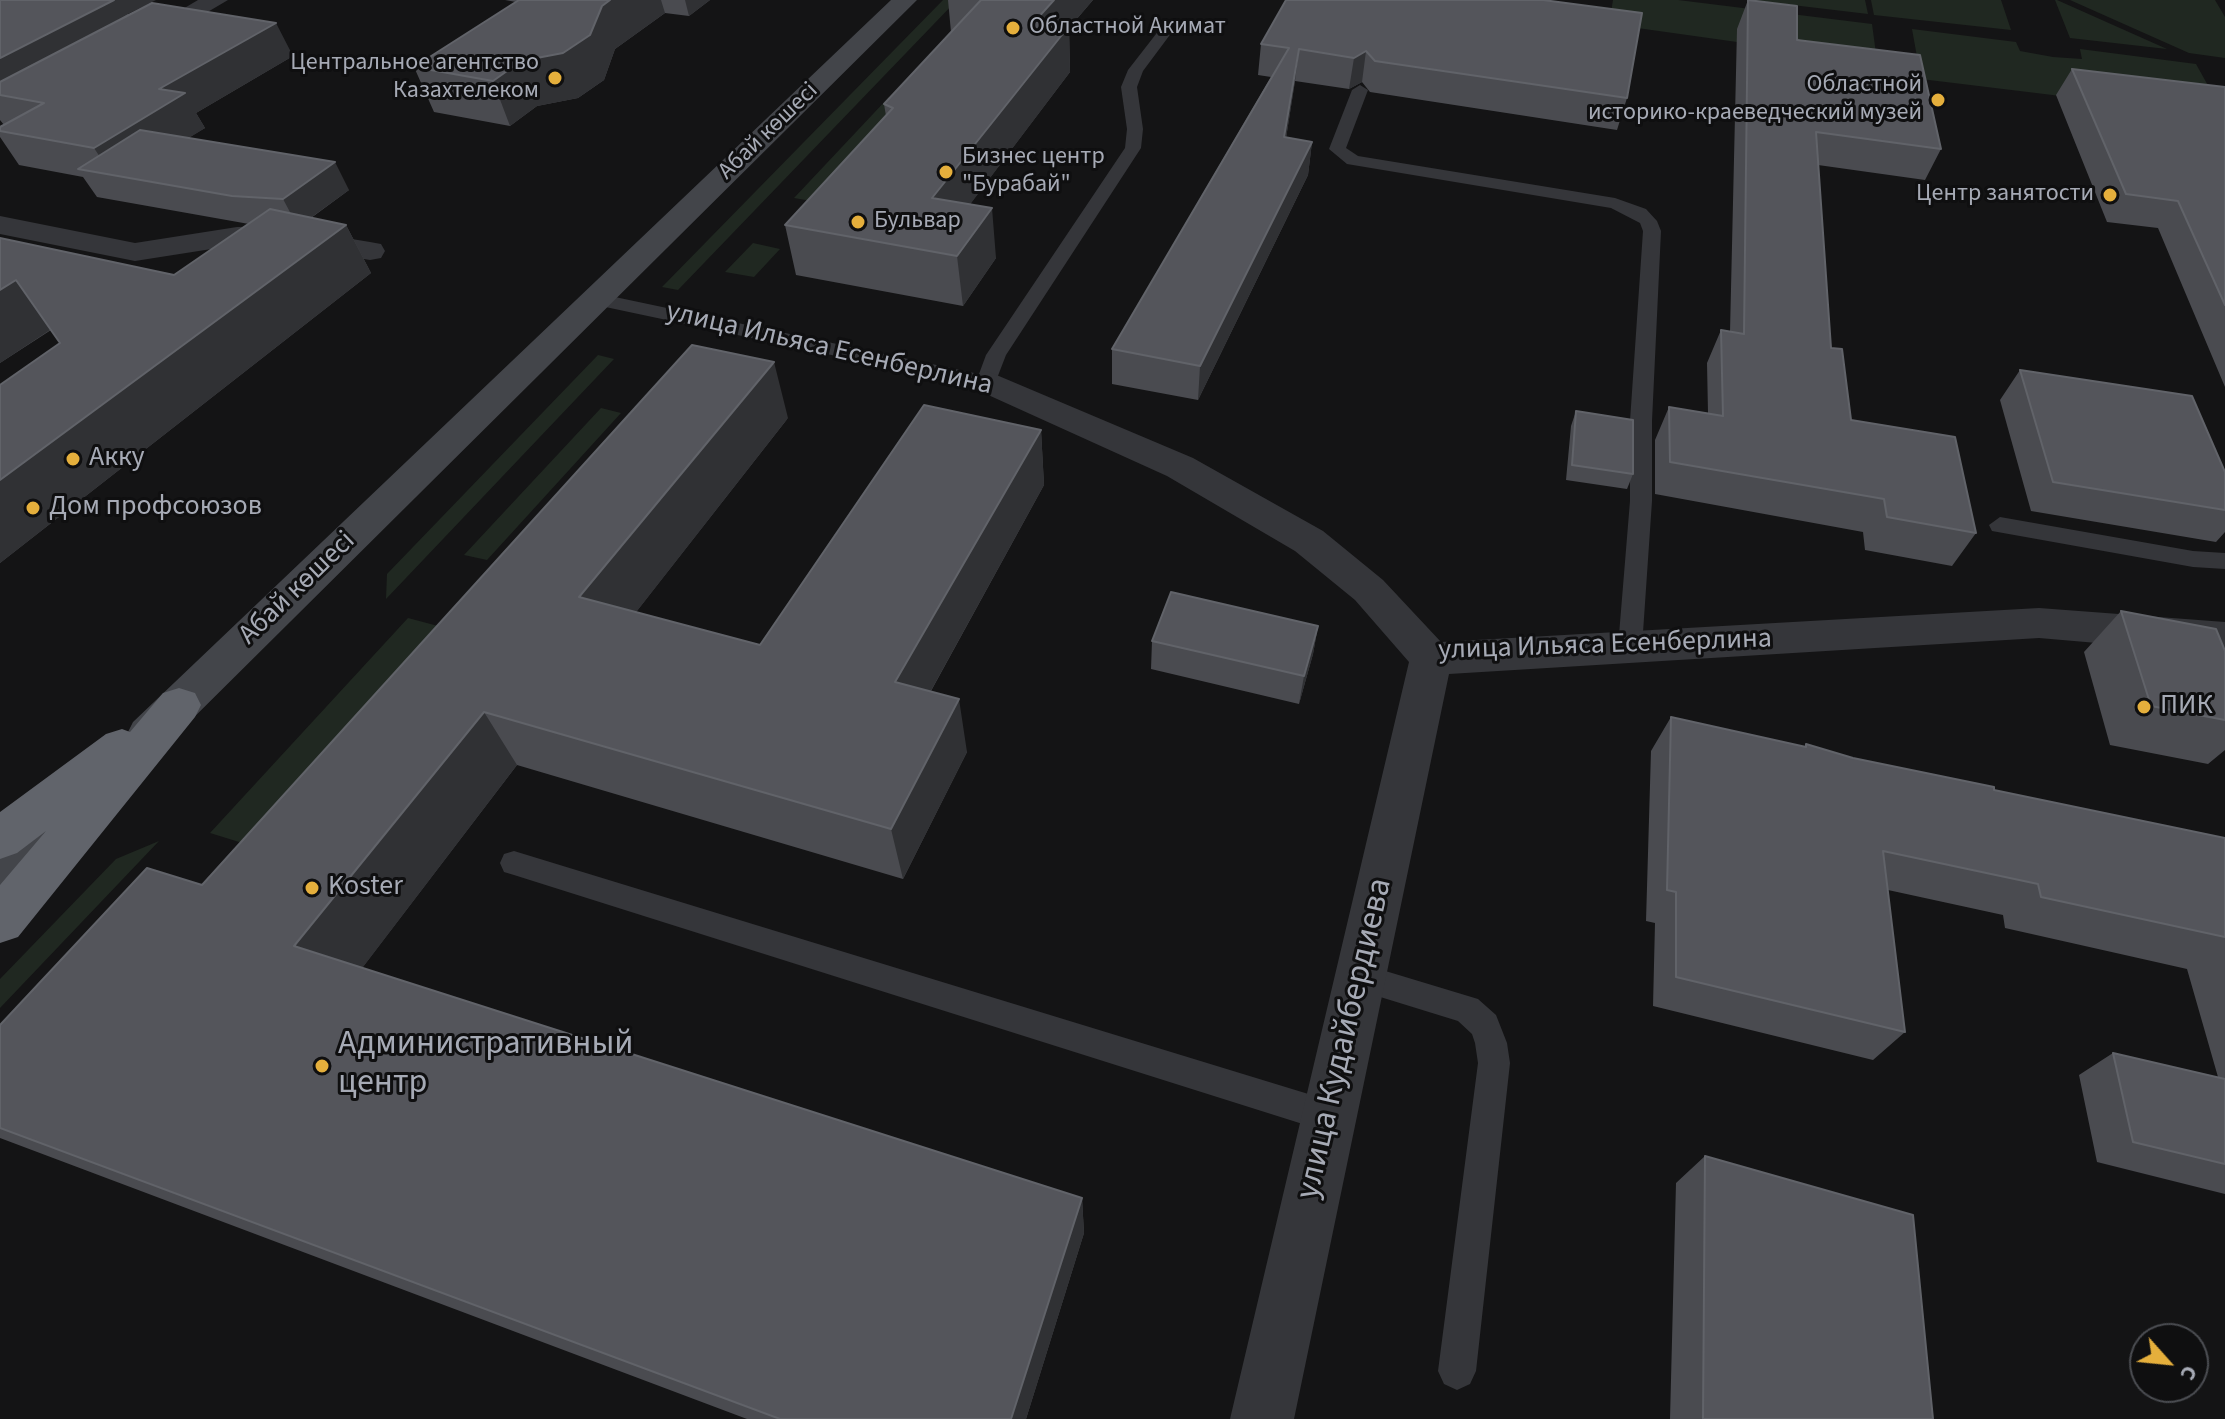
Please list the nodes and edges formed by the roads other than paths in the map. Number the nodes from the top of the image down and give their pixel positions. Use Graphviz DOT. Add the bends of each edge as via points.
graph roads {
  1 [pos="216,0"];
  2 [pos="905,0"];
  3 [pos="1168,28"];
  4 [pos="122,51"];
  5 [pos="1360,90"];
  6 [pos="0,225"];
  7 [pos="370,251"];
  8 [pos="596,299"];
  9 [pos="987,382"];
  10 [pos="2000,525"];
  11 [pos="2225,561"];
  12 [pos="2225,638"];
  13 [pos="1630,647"];
  14 [pos="1431,659"];
  15 [pos="179,705"];
  16 [pos="0,839"];
  17 [pos="514,863"];
  18 [pos="0,879"];
  19 [pos="0,921"];
  20 [pos="1359,977"];
  21 [pos="1328,1116"];
  22 [pos="1457,1371"];
  23 [pos="1262,1419"];
  1 -- 4 [label="street"];
  2 -- 8 [label="street, Абай көшесі"];
  3 -- 9 [label="lane" via="1129,87 1133,148 996,355"];
  5 -- 13 [label="lane" via="1337,149 1353,160 1615,203 1648,221 1652,231 1641,501"];
  6 -- 7 [label="street" via="135,252 261,235"];
  8 -- 9 [label="lane, улица Ильяса Есенберлина"];
  8 -- 15 [label="street, Абай көшесі"];
  9 -- 14 [label="street, улица Ильяса Есенберлина" via="1180,467 1309,541 1369,590"];
  10 -- 11 [label="lane"];
  12 -- 13 [label="street, улица Ильяса Есенберлина" via="2039,623"];
  13 -- 14 [label="street, улица Ильяса Есенберлина"];
  14 -- 20 [label="street, улица Кудайбердиева"];
  15 -- 16 [label="highway"];
  15 -- 18 [label="street, Абай көшесі"];
  15 -- 19 [label="highway"];
  17 -- 21 [label="lane"];
  20 -- 21 [label="street, улица Кудайбердиева"];
  20 -- 22 [label="lane" via="1467,1009 1485,1025 1491,1043 1494,1063"];
  21 -- 23 [label="street, улица Кудайбердиева"];
}
